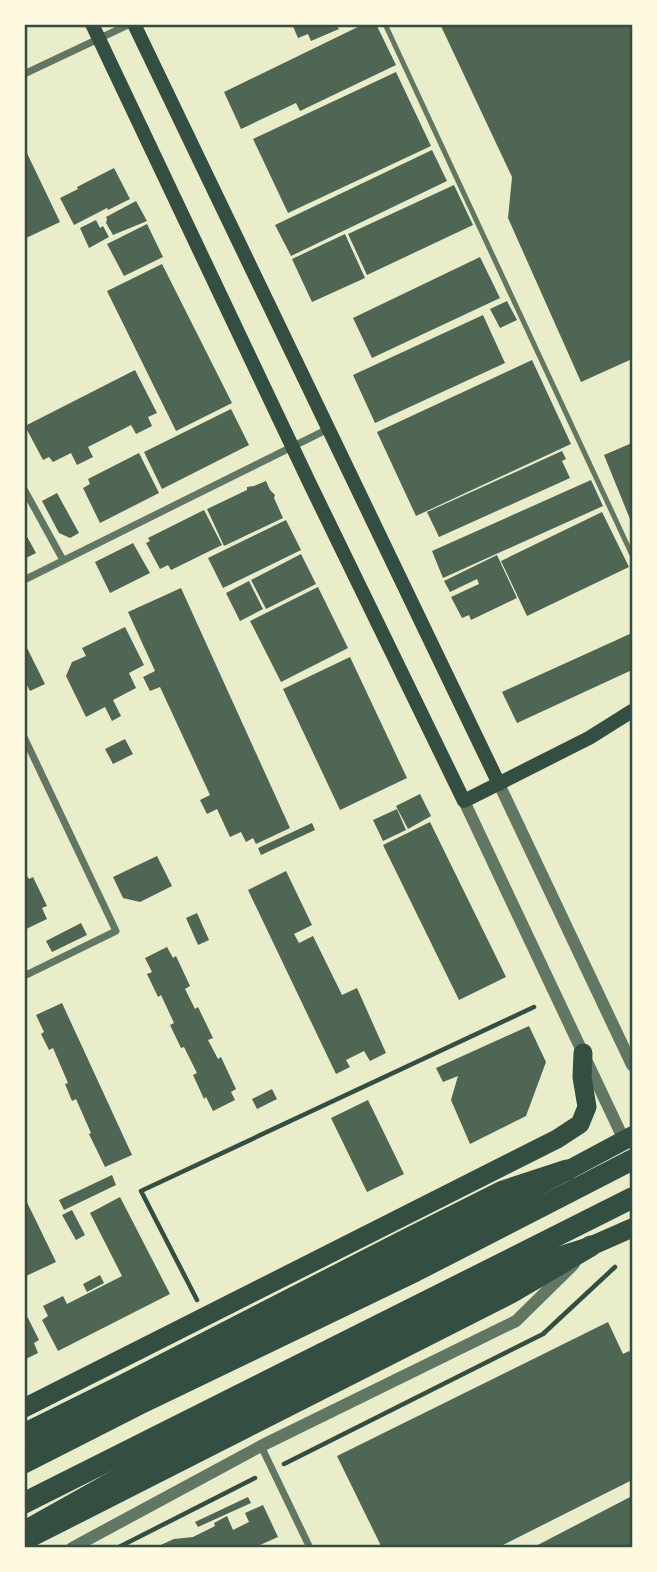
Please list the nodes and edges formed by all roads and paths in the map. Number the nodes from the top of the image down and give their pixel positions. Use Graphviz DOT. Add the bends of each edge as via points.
graph roads {
  1 [pos="92,24"];
  2 [pos="132,24"];
  3 [pos="385,24"];
  4 [pos="99,39"];
  5 [pos="24,74"];
  6 [pos="329,429"];
  7 [pos="293,447"];
  8 [pos="24,489"];
  9 [pos="632,555"];
  10 [pos="63,559"];
  11 [pos="24,580"];
  12 [pos="629,716"];
  13 [pos="24,737"];
  14 [pos="499,784"];
  15 [pos="464,801"];
  16 [pos="24,976"];
  17 [pos="534,1007"];
  18 [pos="583,1054"];
  19 [pos="632,1065"];
  20 [pos="630,1148"];
  21 [pos="567,1170"];
  22 [pos="632,1198"];
  23 [pos="632,1228"];
  24 [pos="591,1246"];
  25 [pos="205,1316"];
  26 [pos="24,1408"];
  27 [pos="24,1434"];
  28 [pos="261,1446"];
  29 [pos="24,1448"];
  30 [pos="24,1463"];
  31 [pos="255,1478"];
  32 [pos="24,1503"];
  33 [pos="24,1530"];
  34 [pos="24,1540"];
  35 [pos="72,1548"];
  36 [pos="118,1548"];
  37 [pos="310,1548"];
  1 -- 4 [label="main road"];
  2 -- 4 [label="street"];
  2 -- 6 [label="main road"];
  3 -- 9 [label="lane"];
  4 -- 5 [label="street"];
  4 -- 7 [label="main road"];
  6 -- 7 [label="street"];
  6 -- 14 [label="main road"];
  7 -- 10 [label="street"];
  7 -- 15 [label="main road"];
  8 -- 10 [label="street"];
  10 -- 11 [label="street"];
  12 -- 14 [label="main road"];
  13 -- 16 [label="street" via="116,931"];
  14 -- 15 [label="main road"];
  14 -- 19 [label="street"];
  15 -- 18 [label="street"];
  17 -- 25 [label="path" via="141,1191"];
  18 -- 20 [label="street"];
  18 -- 25 [label="highway" via="587,1107 580,1124"];
  20 -- 21 [label="highway"];
  20 -- 30 [label="highway" via="416,1271"];
  21 -- 27 [label="highway" via="503,1191"];
  21 -- 29 [label="highway" via="351,1286"];
  22 -- 32 [label="highway"];
  23 -- 24 [label="highway"];
  24 -- 28 [label="street" via="516,1321"];
  24 -- 33 [label="highway" via="525,1267 326,1366"];
  24 -- 34 [label="highway" via="511,1293"];
  25 -- 26 [label="highway"];
  28 -- 35 [label="street"];
  28 -- 37 [label="street"];
  31 -- 36 [label="path"];
}
